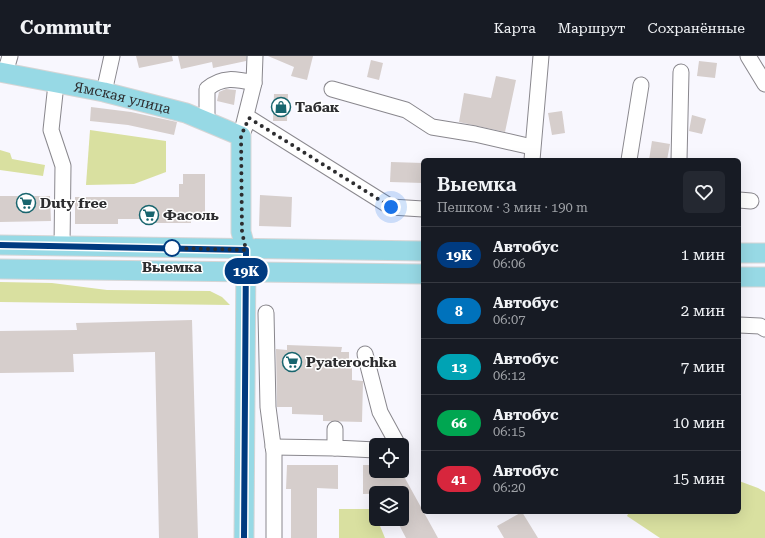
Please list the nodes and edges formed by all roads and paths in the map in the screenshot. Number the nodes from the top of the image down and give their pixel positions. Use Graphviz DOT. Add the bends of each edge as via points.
graph roads {
  1 [pos="112,56"];
  2 [pos="255,56"];
  3 [pos="541,56"];
  4 [pos="748,56"];
  5 [pos="5,67"];
  6 [pos="681,72"];
  7 [pos="254,83"];
  8 [pos="56,84"];
  9 [pos="765,84"];
  10 [pos="641,85"];
  11 [pos="332,89"];
  12 [pos="104,92"];
  13 [pos="207,122"];
  14 [pos="241,136"];
  15 [pos="532,153"];
  16 [pos="629,158"];
  17 [pos="679,158"];
  18 [pos="421,209"];
  19 [pos="0,245"];
  20 [pos="62,246"];
  21 [pos="246,250"];
  22 [pos="421,251"];
  23 [pos="741,253"];
  24 [pos="765,253"];
  25 [pos="0,269"];
  26 [pos="246,272"];
  27 [pos="421,274"];
  28 [pos="741,277"];
  29 [pos="765,278"];
  30 [pos="266,313"];
  31 [pos="741,325"];
  32 [pos="765,329"];
  33 [pos="365,354"];
  34 [pos="268,407"];
  35 [pos="245,408"];
  36 [pos="335,429"];
  37 [pos="394,438"];
  38 [pos="273,447"];
  39 [pos="335,448"];
  40 [pos="369,450"];
  41 [pos="244,538"];
  42 [pos="274,538"];
  1 -- 12 [label="street"];
  2 -- 7 [label="street"];
  3 -- 15 [label="street"];
  4 -- 9 [label="street"];
  5 -- 8 [label="main road, Ямская улица"];
  6 -- 17 [label="street"];
  7 -- 13 [label="street" via="228,79 214,83 207,89"];
  7 -- 14 [label="street"];
  8 -- 12 [label="main road, Ямская улица"];
  8 -- 20 [label="street" via="51,130 63,166"];
  10 -- 16 [label="street"];
  11 -- 15 [label="street" via="406,110 432,127 475,134"];
  12 -- 13 [label="main road, Ямская улица" via="186,113"];
  13 -- 14 [label="main road, Ямская улица"];
  14 -- 18 [label="street" via="249,118 391,207"];
  14 -- 21 [label="main road" via="242,232"];
  19 -- 20 [label="main road"];
  20 -- 21 [label="main road"];
  21 -- 22 [label="main road"];
  21 -- 26 [label="main road"];
  23 -- 24 [label="main road"];
  25 -- 26 [label="main road"];
  26 -- 27 [label="main road"];
  26 -- 35 [label="main road"];
  28 -- 29 [label="main road"];
  30 -- 34 [label="street"];
  31 -- 32 [label="street" via="760,326"];
  33 -- 37 [label="street" via="380,412"];
  34 -- 35 [label="street"];
  34 -- 38 [label="street"];
  35 -- 41 [label="main road"];
  36 -- 39 [label="street"];
  38 -- 39 [label="street"];
  38 -- 42 [label="street"];
  39 -- 40 [label="street"];
}
